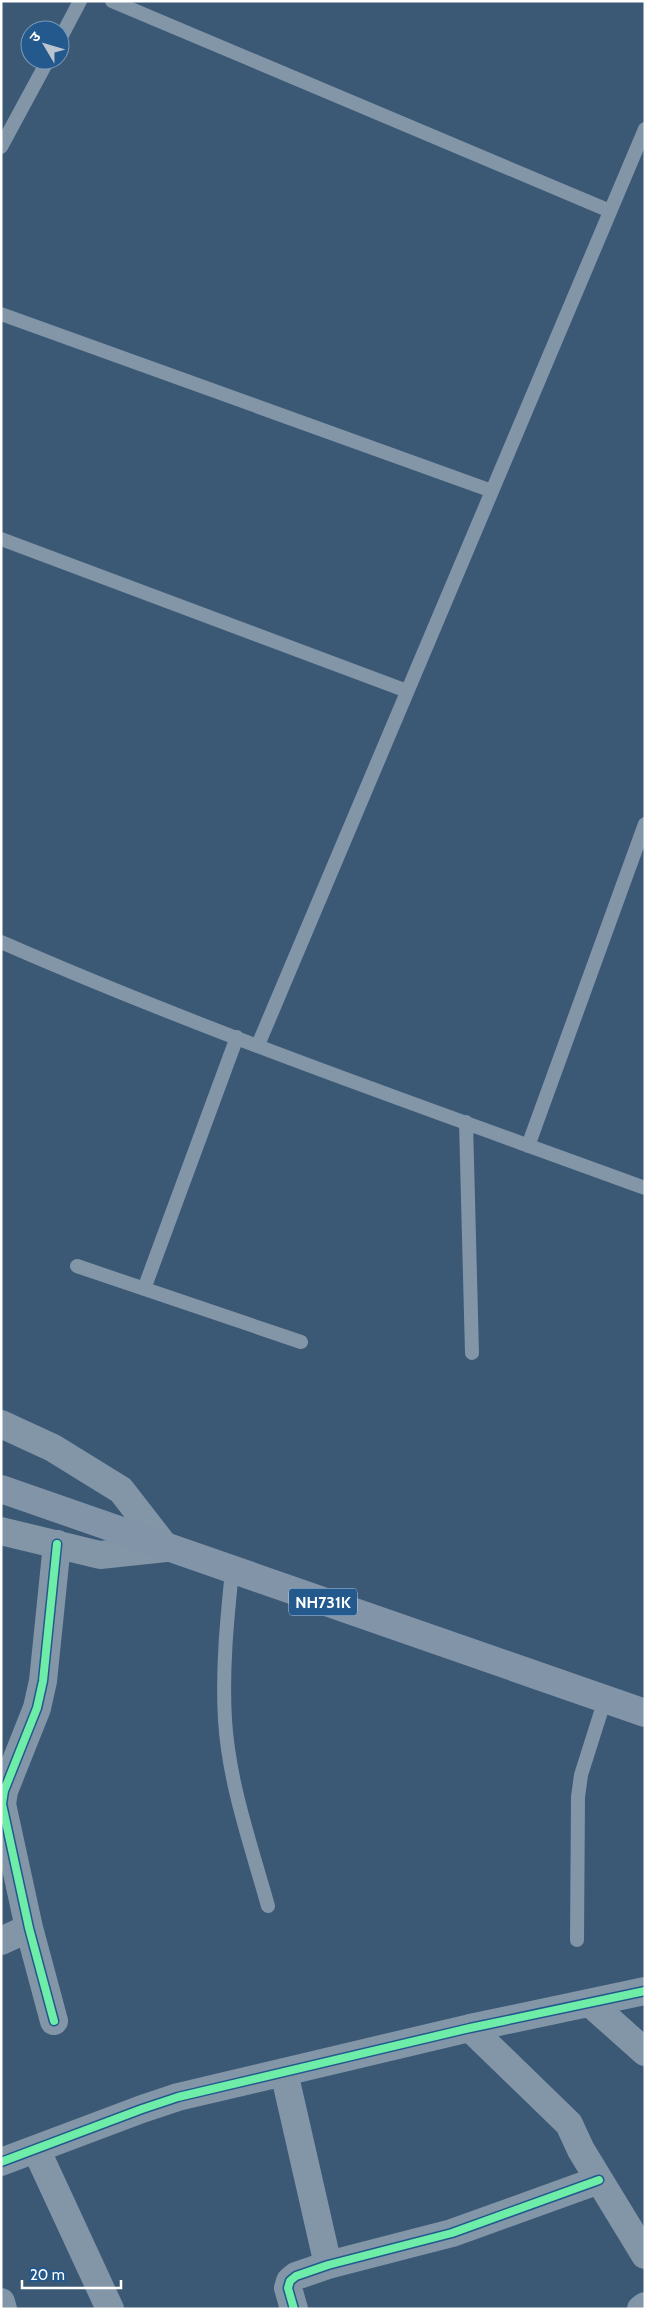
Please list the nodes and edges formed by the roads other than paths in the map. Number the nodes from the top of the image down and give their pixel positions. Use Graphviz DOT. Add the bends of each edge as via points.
graph roads {
  1 [pos="80,1"];
  2 [pos="112,1"];
  3 [pos="70,20"];
  4 [pos="43,70"];
  5 [pos="645,128"];
  6 [pos="1,147"];
  7 [pos="610,210"];
  8 [pos="1,314"];
  9 [pos="492,491"];
  10 [pos="1,539"];
  11 [pos="407,691"];
  12 [pos="645,824"];
  13 [pos="1,942"];
  14 [pos="237,1037"];
  15 [pos="258,1045"];
  16 [pos="466,1122"];
  17 [pos="528,1146"];
  18 [pos="645,1188"];
  19 [pos="77,1266"];
  20 [pos="144,1289"];
  21 [pos="301,1342"];
  22 [pos="472,1353"];
  23 [pos="1,1424"];
  24 [pos="1,1489"];
  25 [pos="1,1530"];
  26 [pos="57,1544"];
  27 [pos="166,1548"];
  28 [pos="232,1571"];
  29 [pos="605,1699"];
  30 [pos="645,1713"];
  31 [pos="3,1792"];
  32 [pos="268,1906"];
  33 [pos="29,1928"];
  34 [pos="577,1940"];
  35 [pos="1,1941"];
  36 [pos="645,1991"];
  37 [pos="590,2003"];
  38 [pos="54,2021"];
  39 [pos="470,2028"];
  40 [pos="645,2052"];
  41 [pos="284,2072"];
  42 [pos="36,2149"];
  43 [pos="1,2162"];
  44 [pos="599,2180"];
  45 [pos="645,2255"];
  46 [pos="328,2265"];
  47 [pos="1,2302"];
  48 [pos="645,2306"];
  49 [pos="3,2309"];
  50 [pos="110,2309"];
  51 [pos="294,2309"];
  52 [pos="641,2309"];
  1 -- 3 [label="lane"];
  2 -- 7 [label="lane"];
  4 -- 6 [label="lane"];
  5 -- 7 [label="lane"];
  7 -- 9 [label="lane"];
  8 -- 9 [label="lane"];
  9 -- 11 [label="lane"];
  10 -- 11 [label="lane"];
  11 -- 15 [label="lane"];
  12 -- 17 [label="lane"];
  13 -- 14 [label="lane" via="92,982"];
  14 -- 15 [label="lane"];
  14 -- 20 [label="lane"];
  15 -- 16 [label="lane"];
  16 -- 17 [label="lane"];
  16 -- 22 [label="lane"];
  17 -- 18 [label="lane"];
  19 -- 20 [label="lane"];
  20 -- 21 [label="lane"];
  23 -- 27 [label="street" via="53,1448 121,1490"];
  24 -- 27 [label="highway, NH731K"];
  25 -- 26 [label="street"];
  26 -- 27 [label="street" via="100,1555"];
  26 -- 31 [label="street" via="37,1708"];
  27 -- 28 [label="highway, NH731K"];
  28 -- 29 [label="highway, NH731K"];
  28 -- 32 [label="lane" via="224,1648 225,1720 237,1798"];
  29 -- 30 [label="highway, NH731K"];
  29 -- 34 [label="lane" via="581,1775 578,1797"];
  31 -- 33 [label="street" via="2,1804"];
  33 -- 35 [label="street"];
  33 -- 38 [label="street"];
  36 -- 37 [label="street"];
  37 -- 39 [label="street"];
  37 -- 40 [label="street"];
  39 -- 41 [label="street"];
  39 -- 44 [label="street" via="569,2124"];
  41 -- 42 [label="street" via="178,2097"];
  41 -- 46 [label="street"];
  42 -- 43 [label="street"];
  42 -- 50 [label="street"];
  44 -- 45 [label="street"];
  44 -- 46 [label="street" via="452,2233"];
  46 -- 51 [label="street" via="290,2281 288,2288"];
  47 -- 49 [label="street"];
  48 -- 52 [label="street"];
}
